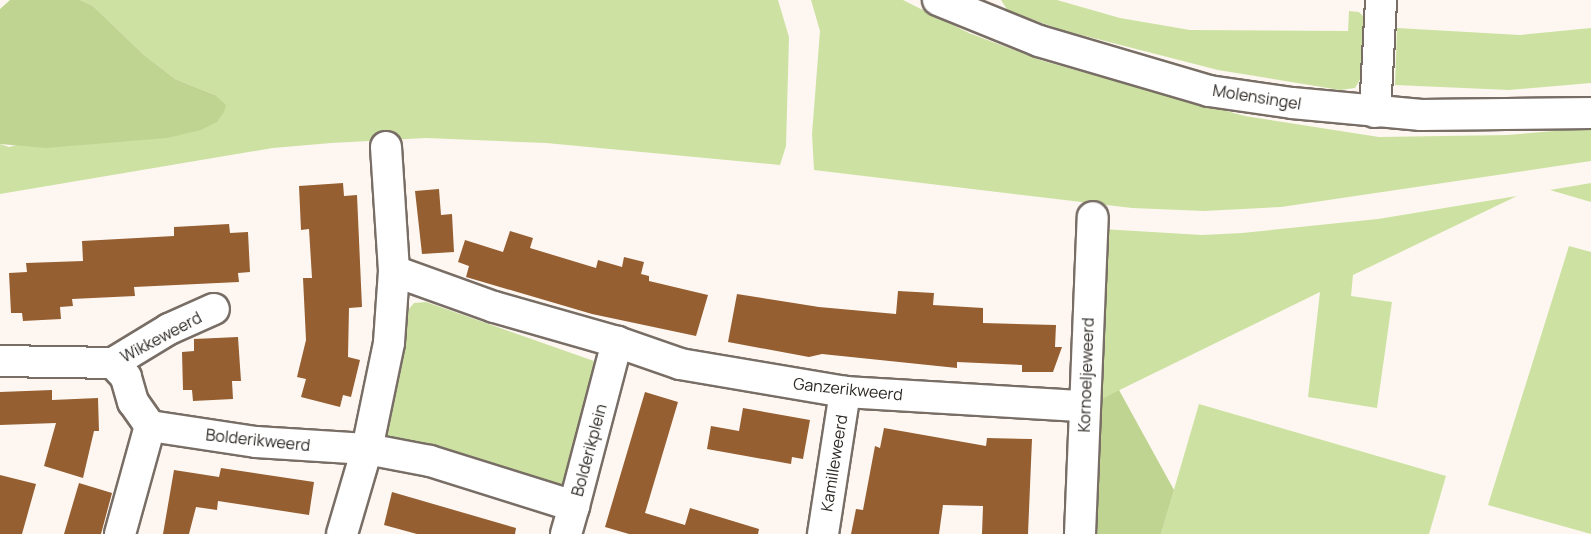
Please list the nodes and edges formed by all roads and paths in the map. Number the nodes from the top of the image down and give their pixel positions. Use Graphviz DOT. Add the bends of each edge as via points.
graph roads {
  1 [pos="938,0"];
  2 [pos="1380,0"];
  3 [pos="1375,112"];
  4 [pos="1591,112"];
  5 [pos="386,147"];
  6 [pos="1093,217"];
  7 [pos="394,271"];
  8 [pos="214,309"];
  9 [pos="617,342"];
  10 [pos="0,361"];
  11 [pos="113,363"];
  12 [pos="845,392"];
  13 [pos="1084,406"];
  14 [pos="150,426"];
  15 [pos="367,449"];
  16 [pos="570,520"];
  17 [pos="120,534"];
  18 [pos="342,534"];
  19 [pos="823,534"];
  20 [pos="1080,534"];
  1 -- 3 [label="street, Molensingel" via="1039,41 1209,91"];
  2 -- 3 [label="street"];
  3 -- 4 [label="street, Molensingel" via="1486,117"];
  5 -- 7 [label="street"];
  6 -- 13 [label="street, Kornoeljeweerd"];
  7 -- 9 [label="street" via="494,307"];
  7 -- 15 [label="street" via="389,343"];
  8 -- 11 [label="street, Wikkeweerd" via="169,329"];
  9 -- 12 [label="street, Ganzerikweerd" via="680,364"];
  9 -- 16 [label="street, Bolderikplein"];
  10 -- 11 [label="street"];
  11 -- 14 [label="street, Wikkeweerd" via="126,377 133,402"];
  12 -- 13 [label="street, Ganzerikweerd"];
  12 -- 19 [label="street, Kamilleweerd"];
  13 -- 20 [label="street, Kornoeljeweerd"];
  14 -- 15 [label="street, Bolderikweerd" via="256,442"];
  14 -- 17 [label="street"];
  15 -- 16 [label="street, Bolderikplein" via="430,461"];
  15 -- 18 [label="street"];
}
